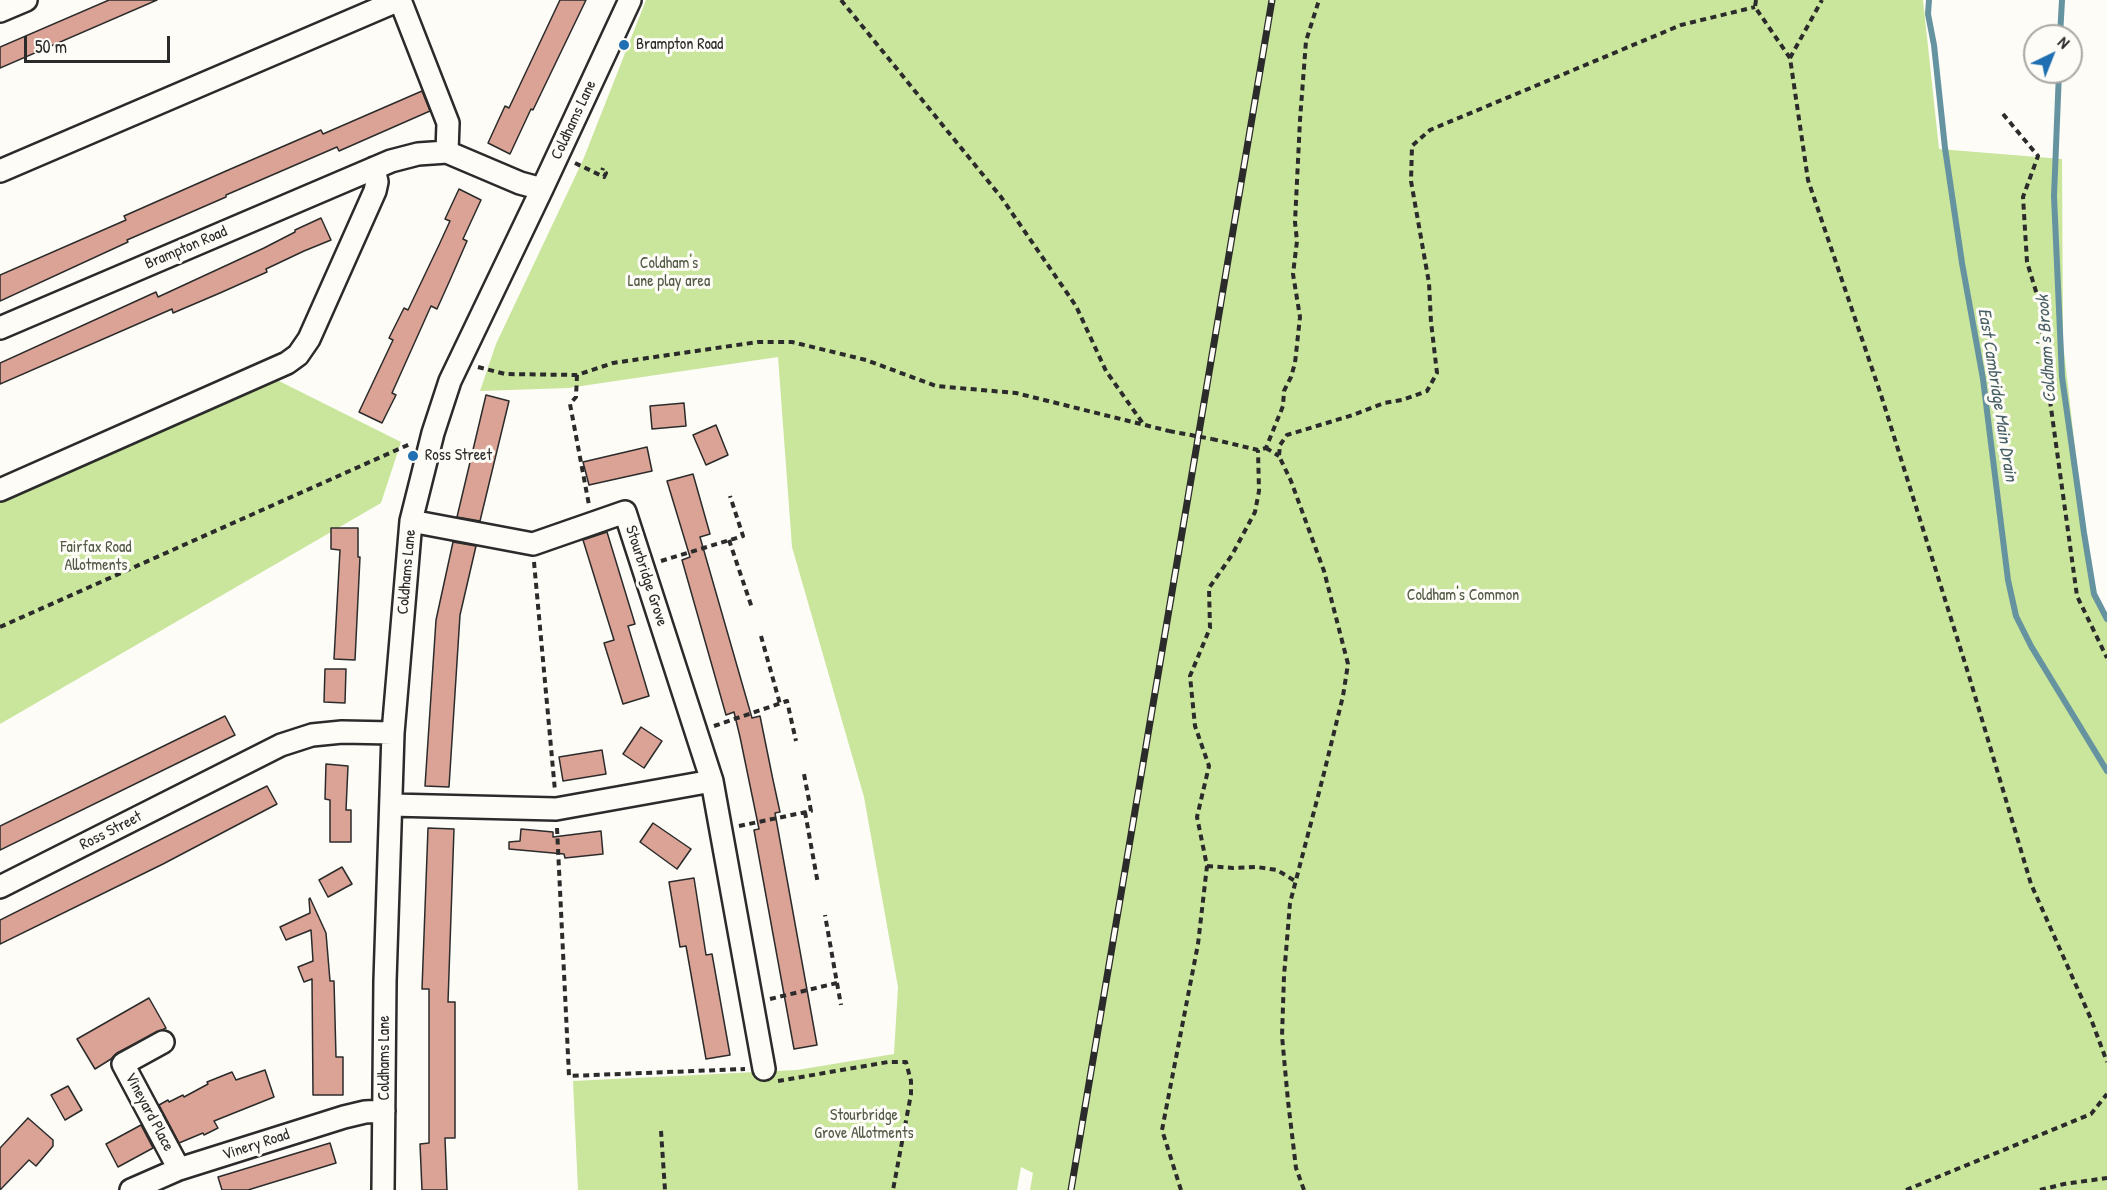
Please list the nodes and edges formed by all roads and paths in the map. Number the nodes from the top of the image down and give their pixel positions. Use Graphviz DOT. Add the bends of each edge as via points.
graph roads {
  1 [pos="26,0"];
  2 [pos="399,0"];
  3 [pos="630,0"];
  4 [pos="841,0"];
  5 [pos="1319,0"];
  6 [pos="1756,0"];
  7 [pos="1822,0"];
  8 [pos="1755,7"];
  9 [pos="0,11"];
  10 [pos="1791,58"];
  11 [pos="2003,114"];
  12 [pos="447,152"];
  13 [pos="558,155"];
  14 [pos="374,168"];
  15 [pos="603,168"];
  16 [pos="0,171"];
  17 [pos="542,189"];
  18 [pos="0,328"];
  19 [pos="460,360"];
  20 [pos="578,375"];
  21 [pos="1145,427"];
  22 [pos="1266,448"];
  23 [pos="429,449"];
  24 [pos="1258,450"];
  25 [pos="1279,456"];
  26 [pos="0,490"];
  27 [pos="730,496"];
  28 [pos="411,521"];
  29 [pos="593,524"];
  30 [pos="729,540"];
  31 [pos="533,544"];
  32 [pos="643,566"];
  33 [pos="752,608"];
  34 [pos="0,627"];
  35 [pos="761,636"];
  36 [pos="2107,658"];
  37 [pos="780,704"];
  38 [pos="696,732"];
  39 [pos="393,733"];
  40 [pos="796,741"];
  41 [pos="804,774"];
  42 [pos="712,781"];
  43 [pos="391,805"];
  44 [pos="556,809"];
  45 [pos="805,812"];
  46 [pos="721,830"];
  47 [pos="1207,866"];
  48 [pos="1295,881"];
  49 [pos="818,884"];
  50 [pos="0,887"];
  51 [pos="825,915"];
  52 [pos="837,983"];
  53 [pos="752,1003"];
  54 [pos="841,1005"];
  55 [pos="163,1042"];
  56 [pos="2107,1062"];
  57 [pos="769,1075"];
  58 [pos="2107,1094"];
  59 [pos="384,1111"];
  60 [pos="661,1131"];
  61 [pos="179,1169"];
  62 [pos="2107,1178"];
  63 [pos="131,1190"];
  64 [pos="383,1190"];
  65 [pos="665,1190"];
  66 [pos="893,1190"];
  67 [pos="1181,1190"];
  68 [pos="1304,1190"];
  69 [pos="1906,1190"];
  70 [pos="2040,1190"];
  1 -- 9 [label="street"];
  2 -- 12 [label="street" via="448,123"];
  2 -- 16 [label="street"];
  3 -- 13 [label="street, Coldhams Lane"];
  4 -- 21 [label="path" via="1001,197 1076,306 1106,370"];
  5 -- 22 [label="path" via="1306,41 1300,120 1293,274 1300,317 1298,350 1283,406"];
  6 -- 8 [label="path"];
  7 -- 10 [label="path"];
  8 -- 10 [label="path"];
  8 -- 25 [label="path" via="1680,25 1430,130 1412,146 1411,181 1429,283 1437,373 1427,391 1287,435"];
  10 -- 56 [label="path" via="1808,180 1888,417 2031,884"];
  11 -- 36 [label="path" via="2038,156 2023,197 2027,262 2041,308 2043,350 2077,596"];
  12 -- 14 [label="street, Brampton Road" via="418,154"];
  12 -- 17 [label="street, Brampton Road"];
  13 -- 15 [label="path" via="604,177"];
  13 -- 17 [label="street, Coldhams Lane"];
  14 -- 18 [label="street, Brampton Road"];
  14 -- 26 [label="street" via="375,191 309,339 298,355"];
  17 -- 19 [label="street, Coldhams Lane"];
  19 -- 20 [label="path" via="505,374"];
  19 -- 23 [label="street, Coldhams Lane"];
  20 -- 21 [label="path" via="613,363 758,342 792,342 866,360 936,386 1016,393"];
  20 -- 29 [label="path" via="576,397 570,404"];
  21 -- 24 [label="path, bridge"];
  22 -- 24 [label="path"];
  22 -- 25 [label="path"];
  23 -- 28 [label="street, Coldhams Lane"];
  23 -- 34 [label="path" via="410,444"];
  24 -- 47 [label="path" via="1255,512 1209,588 1210,628 1190,676 1195,726 1209,766 1197,817"];
  25 -- 48 [label="path" via="1324,572 1348,664"];
  27 -- 30 [label="path" via="743,536"];
  28 -- 31 [label="street, Stourbridge Grove"];
  28 -- 39 [label="street, Coldhams Lane"];
  29 -- 31 [label="street, Stourbridge Grove"];
  29 -- 32 [label="street, Stourbridge Grove" via="625,512"];
  30 -- 32 [label="path"];
  30 -- 33 [label="path"];
  31 -- 44 [label="path"];
  32 -- 38 [label="street, Stourbridge Grove"];
  35 -- 37 [label="path"];
  37 -- 38 [label="path"];
  37 -- 40 [label="path" via="787,701"];
  38 -- 42 [label="street, Stourbridge Grove"];
  39 -- 43 [label="street, Coldhams Lane"];
  39 -- 50 [label="street, Ross Street" via="312,735 281,745"];
  41 -- 45 [label="path" via="811,811"];
  42 -- 44 [label="street"];
  42 -- 46 [label="street, Stourbridge Grove"];
  43 -- 44 [label="street"];
  43 -- 59 [label="street, Coldhams Lane"];
  44 -- 57 [label="path" via="569,1076"];
  45 -- 46 [label="path"];
  45 -- 49 [label="path"];
  46 -- 53 [label="street, Stourbridge Grove"];
  47 -- 48 [label="path" via="1277,870"];
  47 -- 67 [label="path" via="1198,944 1162,1130"];
  48 -- 68 [label="path" via="1286,945 1282,1036 1296,1168"];
  51 -- 52 [label="path"];
  52 -- 53 [label="path"];
  52 -- 54 [label="path"];
  53 -- 57 [label="street, Stourbridge Grove"];
  55 -- 61 [label="street, Vineyard Place" via="123,1064"];
  57 -- 66 [label="path" via="906,1062 911,1094"];
  58 -- 69 [label="path" via="2091,1114"];
  59 -- 61 [label="street, Vinery Road" via="344,1117"];
  59 -- 64 [label="street, Coldhams Lane"];
  60 -- 65 [label="path"];
  61 -- 63 [label="street, Vinery Road"];
  62 -- 70 [label="path"];
}
